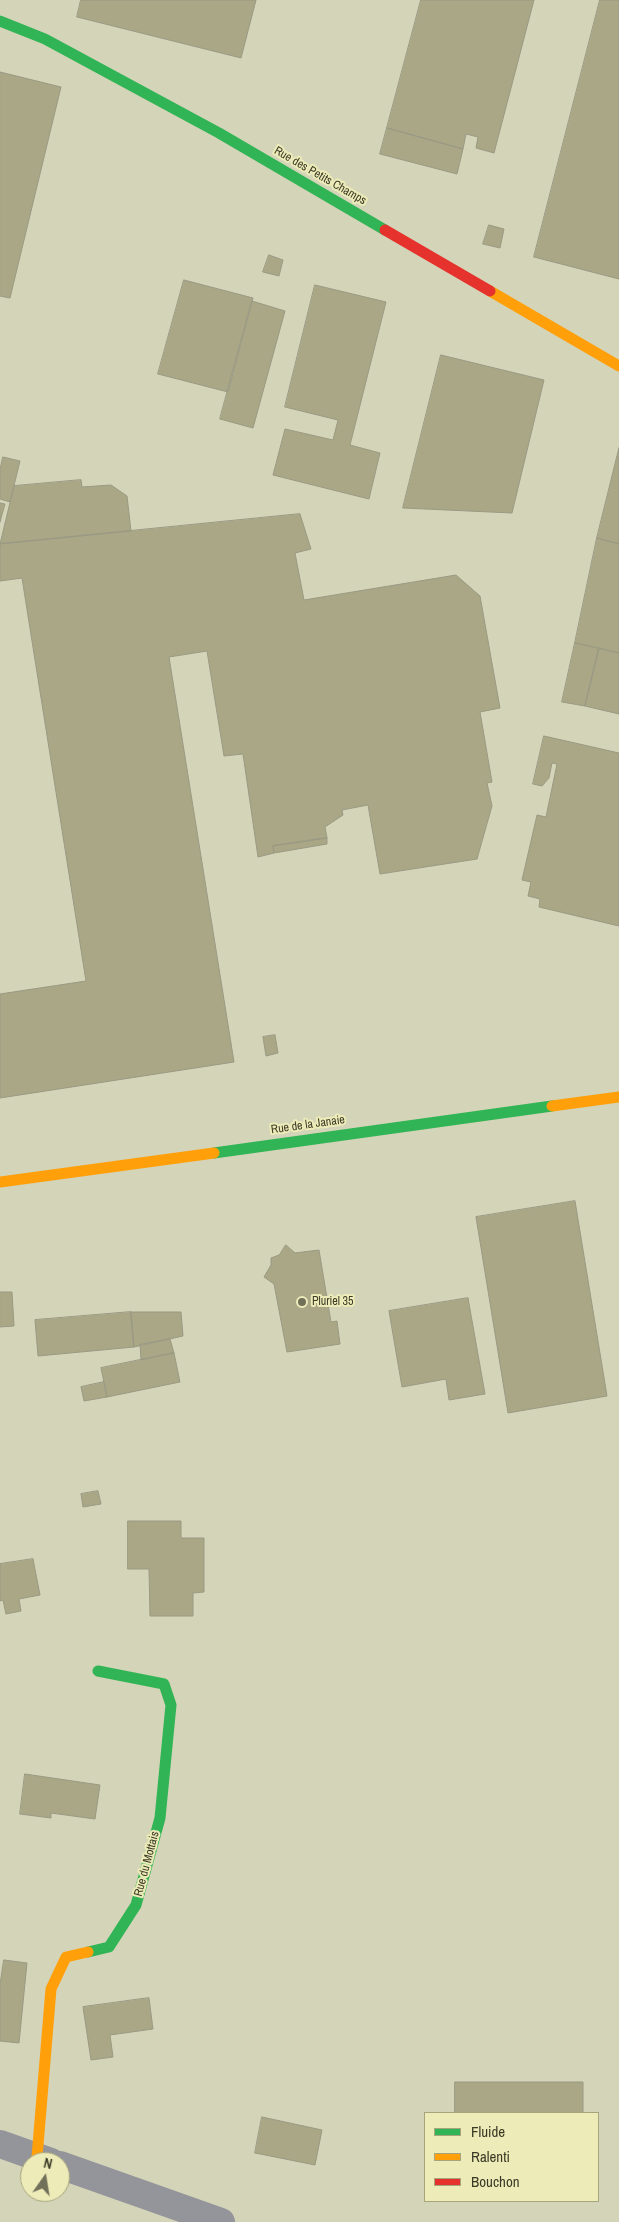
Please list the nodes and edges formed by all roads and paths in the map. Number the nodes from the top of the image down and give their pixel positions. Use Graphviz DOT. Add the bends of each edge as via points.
graph roads {
  1 [pos="0,21"];
  2 [pos="619,366"];
  3 [pos="619,1096"];
  4 [pos="0,1182"];
  5 [pos="98,1671"];
  6 [pos="0,2144"];
  7 [pos="24,2152"];
  8 [pos="50,2152"];
  9 [pos="70,2168"];
  10 [pos="221,2222"];
  1 -- 2 [label="street, Rue des Petits Champs" via="45,40 219,133"];
  3 -- 4 [label="street, Rue de la Janaie"];
  5 -- 8 [label="street, Rue du Mottais" via="164,1684 171,1704 160,1818 136,1905 108,1947 66,1957 51,1988"];
  6 -- 7 [label="street"];
  9 -- 10 [label="street"];
}
